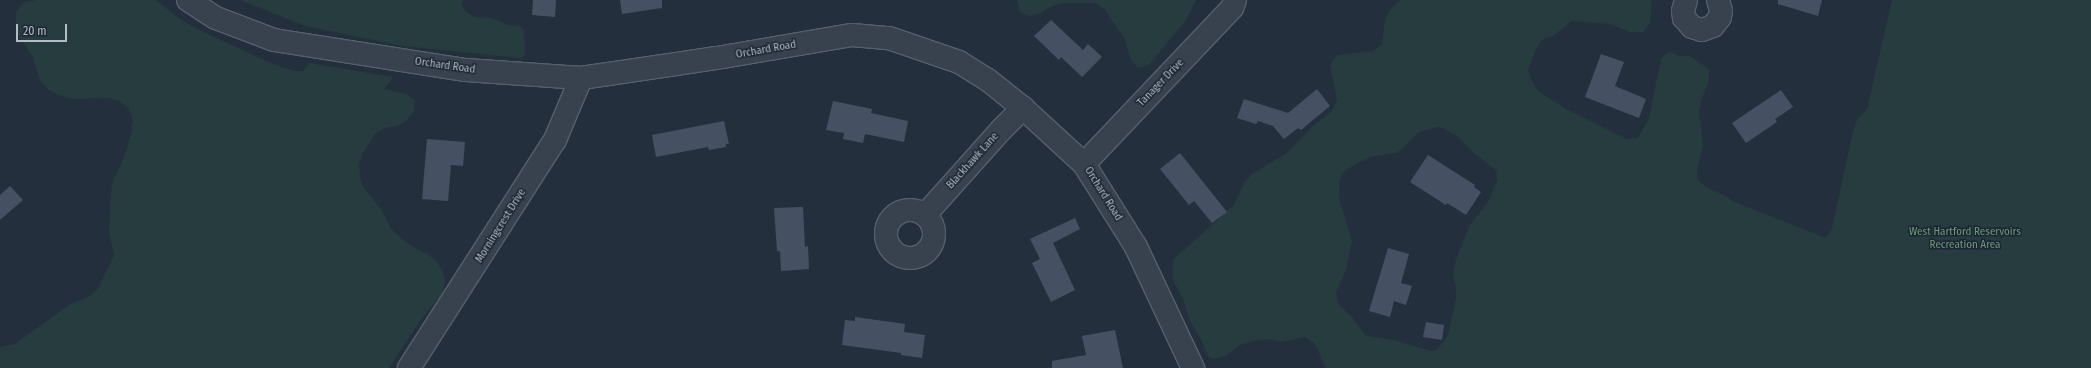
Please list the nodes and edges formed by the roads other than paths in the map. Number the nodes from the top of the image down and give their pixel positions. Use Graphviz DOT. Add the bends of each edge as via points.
graph roads {
  1 [pos="188,0"];
  2 [pos="1235,0"];
  3 [pos="1686,0"];
  4 [pos="1718,0"];
  5 [pos="581,78"];
  6 [pos="1023,108"];
  7 [pos="1084,164"];
  8 [pos="924,214"];
  9 [pos="409,368"];
  10 [pos="1193,368"];
  1 -- 5 [label="street, Orchard Road" via="216,18 274,40 466,70"];
  2 -- 7 [label="street, Tanager Drive" via="1232,8"];
  3 -- 4 [label="street" via="1684,18 1692,27 1702,30 1718,22 1721,11"];
  5 -- 6 [label="street, Orchard Road" via="852,35 889,38 958,62 988,80"];
  5 -- 9 [label="street, Morningcrest Drive" via="555,140"];
  6 -- 7 [label="street, Orchard Road"];
  6 -- 8 [label="street, Blackhawk Lane"];
  7 -- 10 [label="street, Orchard Road" via="1136,247"];
}
